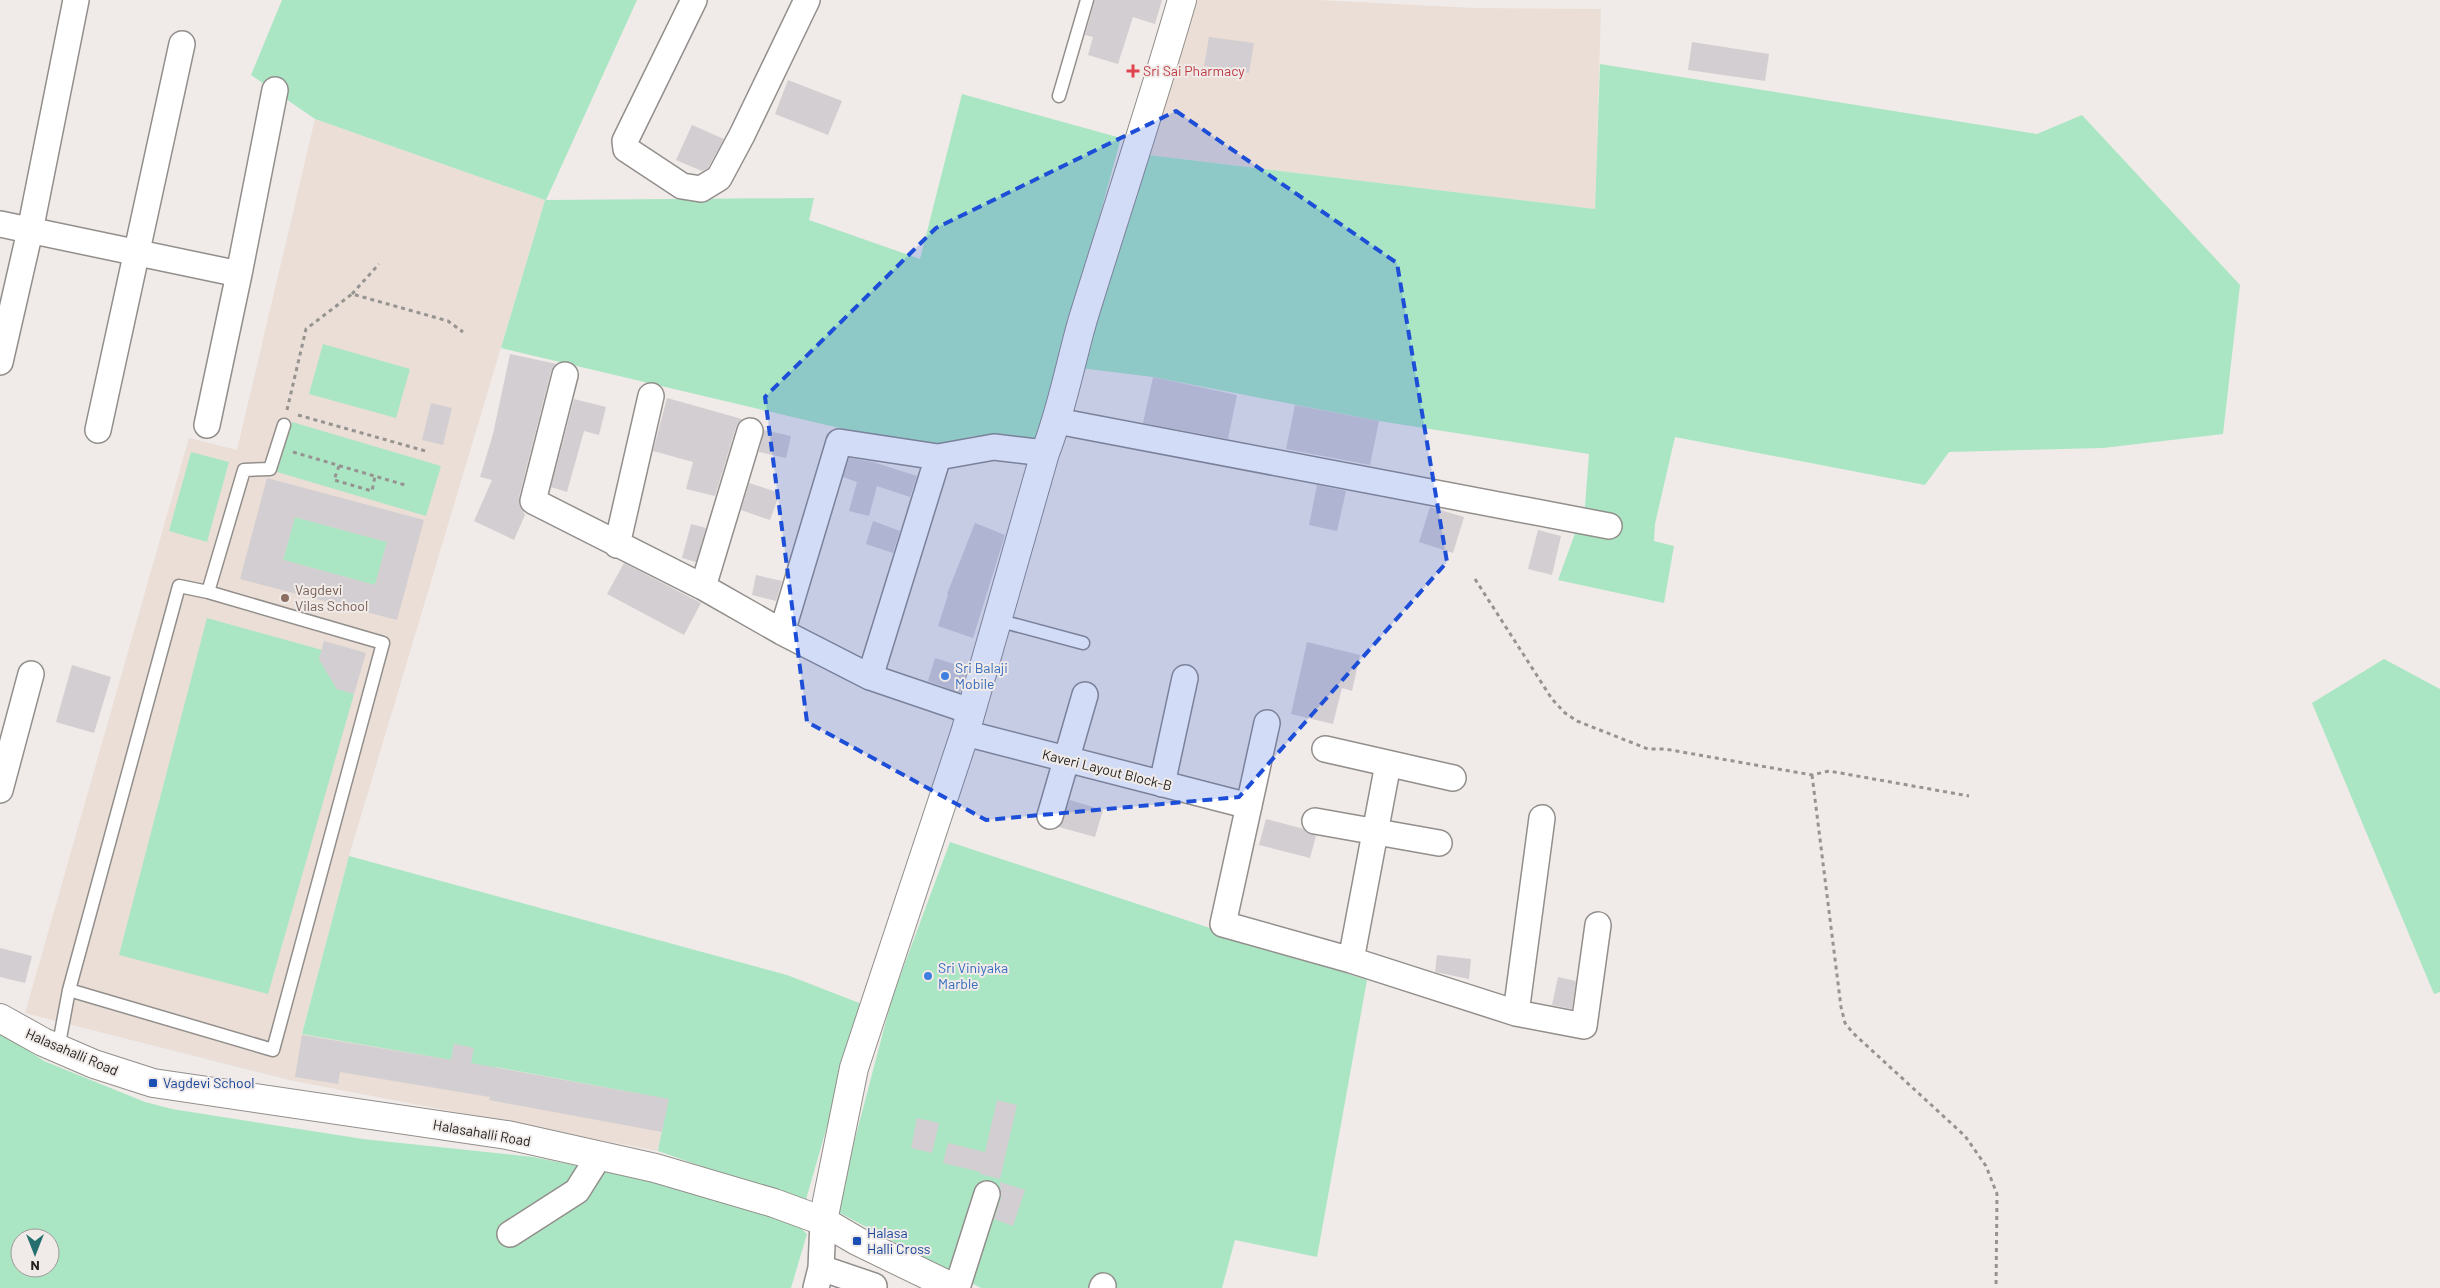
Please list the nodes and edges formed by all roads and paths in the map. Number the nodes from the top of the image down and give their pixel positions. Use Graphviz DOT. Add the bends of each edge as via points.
graph roads {
  1 [pos="76,0"];
  2 [pos="694,0"];
  3 [pos="806,0"];
  4 [pos="1087,0"];
  5 [pos="1182,0"];
  6 [pos="182,44"];
  7 [pos="275,90"];
  8 [pos="1059,96"];
  9 [pos="0,224"];
  10 [pos="30,231"];
  11 [pos="136,253"];
  12 [pos="379,264"];
  13 [pos="239,274"];
  14 [pos="352,294"];
  15 [pos="463,332"];
  16 [pos="0,362"];
  17 [pos="566,375"];
  18 [pos="651,396"];
  19 [pos="296,415"];
  20 [pos="1057,422"];
  21 [pos="207,424"];
  22 [pos="284,425"];
  23 [pos="98,430"];
  24 [pos="750,431"];
  25 [pos="277,447"];
  26 [pos="430,452"];
  27 [pos="1045,454"];
  28 [pos="938,456"];
  29 [pos="339,466"];
  30 [pos="375,476"];
  31 [pos="405,485"];
  32 [pos="1609,526"];
  33 [pos="617,545"];
  34 [pos="1475,579"];
  35 [pos="703,587"];
  36 [pos="208,592"];
  37 [pos="997,620"];
  38 [pos="782,632"];
  39 [pos="1083,643"];
  40 [pos="30,674"];
  41 [pos="870,677"];
  42 [pos="1185,678"];
  43 [pos="1085,695"];
  44 [pos="968,722"];
  45 [pos="1267,723"];
  46 [pos="1325,749"];
  47 [pos="1067,760"];
  48 [pos="1388,764"];
  49 [pos="1812,775"];
  50 [pos="1453,778"];
  51 [pos="1162,784"];
  52 [pos="0,790"];
  53 [pos="1969,796"];
  54 [pos="1249,806"];
  55 [pos="1050,816"];
  56 [pos="1542,818"];
  57 [pos="1315,821"];
  58 [pos="1375,832"];
  59 [pos="1439,843"];
  60 [pos="1598,925"];
  61 [pos="1351,960"];
  62 [pos="69,990"];
  63 [pos="1516,1013"];
  64 [pos="0,1018"];
  65 [pos="58,1049"];
  66 [pos="599,1156"];
  67 [pos="988,1194"];
  68 [pos="823,1221"];
  69 [pos="510,1234"];
  70 [pos="818,1278"];
  71 [pos="874,1288"];
  72 [pos="955,1288"];
  73 [pos="1996,1288"];
  1 -- 10 [label="street"];
  2 -- 3 [label="street" via="625,141 626,149 682,186 701,189 718,178 742,135"];
  4 -- 8 [label="lane"];
  5 -- 20 [label="street" via="1083,321"];
  6 -- 11 [label="street"];
  7 -- 13 [label="street"];
  9 -- 10 [label="street"];
  10 -- 11 [label="street"];
  10 -- 16 [label="street"];
  11 -- 13 [label="street"];
  11 -- 23 [label="street"];
  12 -- 14 [label="path"];
  13 -- 21 [label="street"];
  14 -- 15 [label="path" via="448,321"];
  14 -- 22 [label="path" via="306,330"];
  17 -- 33 [label="street, Kaveri Layout Block-B" via="533,501"];
  18 -- 33 [label="street"];
  19 -- 26 [label="path"];
  20 -- 27 [label="street"];
  20 -- 32 [label="street"];
  22 -- 25 [label="lane"];
  24 -- 35 [label="street"];
  25 -- 29 [label="path"];
  25 -- 36 [label="lane" via="270,470 244,470"];
  27 -- 28 [label="street" via="994,447"];
  27 -- 37 [label="street"];
  28 -- 38 [label="street" via="840,442"];
  28 -- 41 [label="street"];
  29 -- 30 [label="path"];
  29 -- 30 [label="path" via="334,480 372,491"];
  30 -- 31 [label="path"];
  33 -- 35 [label="street, Kaveri Layout Block-B"];
  34 -- 49 [label="path" via="1552,699 1577,721 1648,749 1666,749"];
  35 -- 38 [label="street, Kaveri Layout Block-B"];
  36 -- 62 [label="lane" via="179,586"];
  36 -- 62 [label="lane" via="383,643 273,1050"];
  37 -- 39 [label="lane"];
  37 -- 44 [label="street"];
  38 -- 41 [label="street, Kaveri Layout Block-B"];
  40 -- 52 [label="street"];
  41 -- 44 [label="street, Kaveri Layout Block-B"];
  42 -- 51 [label="street"];
  43 -- 47 [label="street"];
  44 -- 47 [label="street, Kaveri Layout Block-B"];
  44 -- 68 [label="street" via="854,1068"];
  45 -- 54 [label="street"];
  46 -- 48 [label="street"];
  47 -- 51 [label="street, Kaveri Layout Block-B"];
  47 -- 55 [label="street"];
  48 -- 50 [label="street"];
  48 -- 58 [label="street"];
  49 -- 53 [label="path" via="1829,771"];
  49 -- 73 [label="path" via="1845,1023 1965,1136 1986,1166 1997,1194"];
  51 -- 54 [label="street, Kaveri Layout Block-B"];
  54 -- 61 [label="street" via="1223,924"];
  56 -- 63 [label="street"];
  57 -- 58 [label="street"];
  58 -- 59 [label="street"];
  58 -- 61 [label="street"];
  60 -- 63 [label="street" via="1584,1026"];
  61 -- 63 [label="street"];
  62 -- 65 [label="lane"];
  64 -- 65 [label="street, Halasahalli Road"];
  65 -- 66 [label="street, Halasahalli Road" via="153,1083 507,1135"];
  66 -- 68 [label="street, Halasahalli Road" via="655,1168"];
  66 -- 69 [label="street" via="578,1191"];
  67 -- 72 [label="street"];
  68 -- 70 [label="street"];
  68 -- 72 [label="street, Halasahalli Road"];
  70 -- 71 [label="street"];
}
